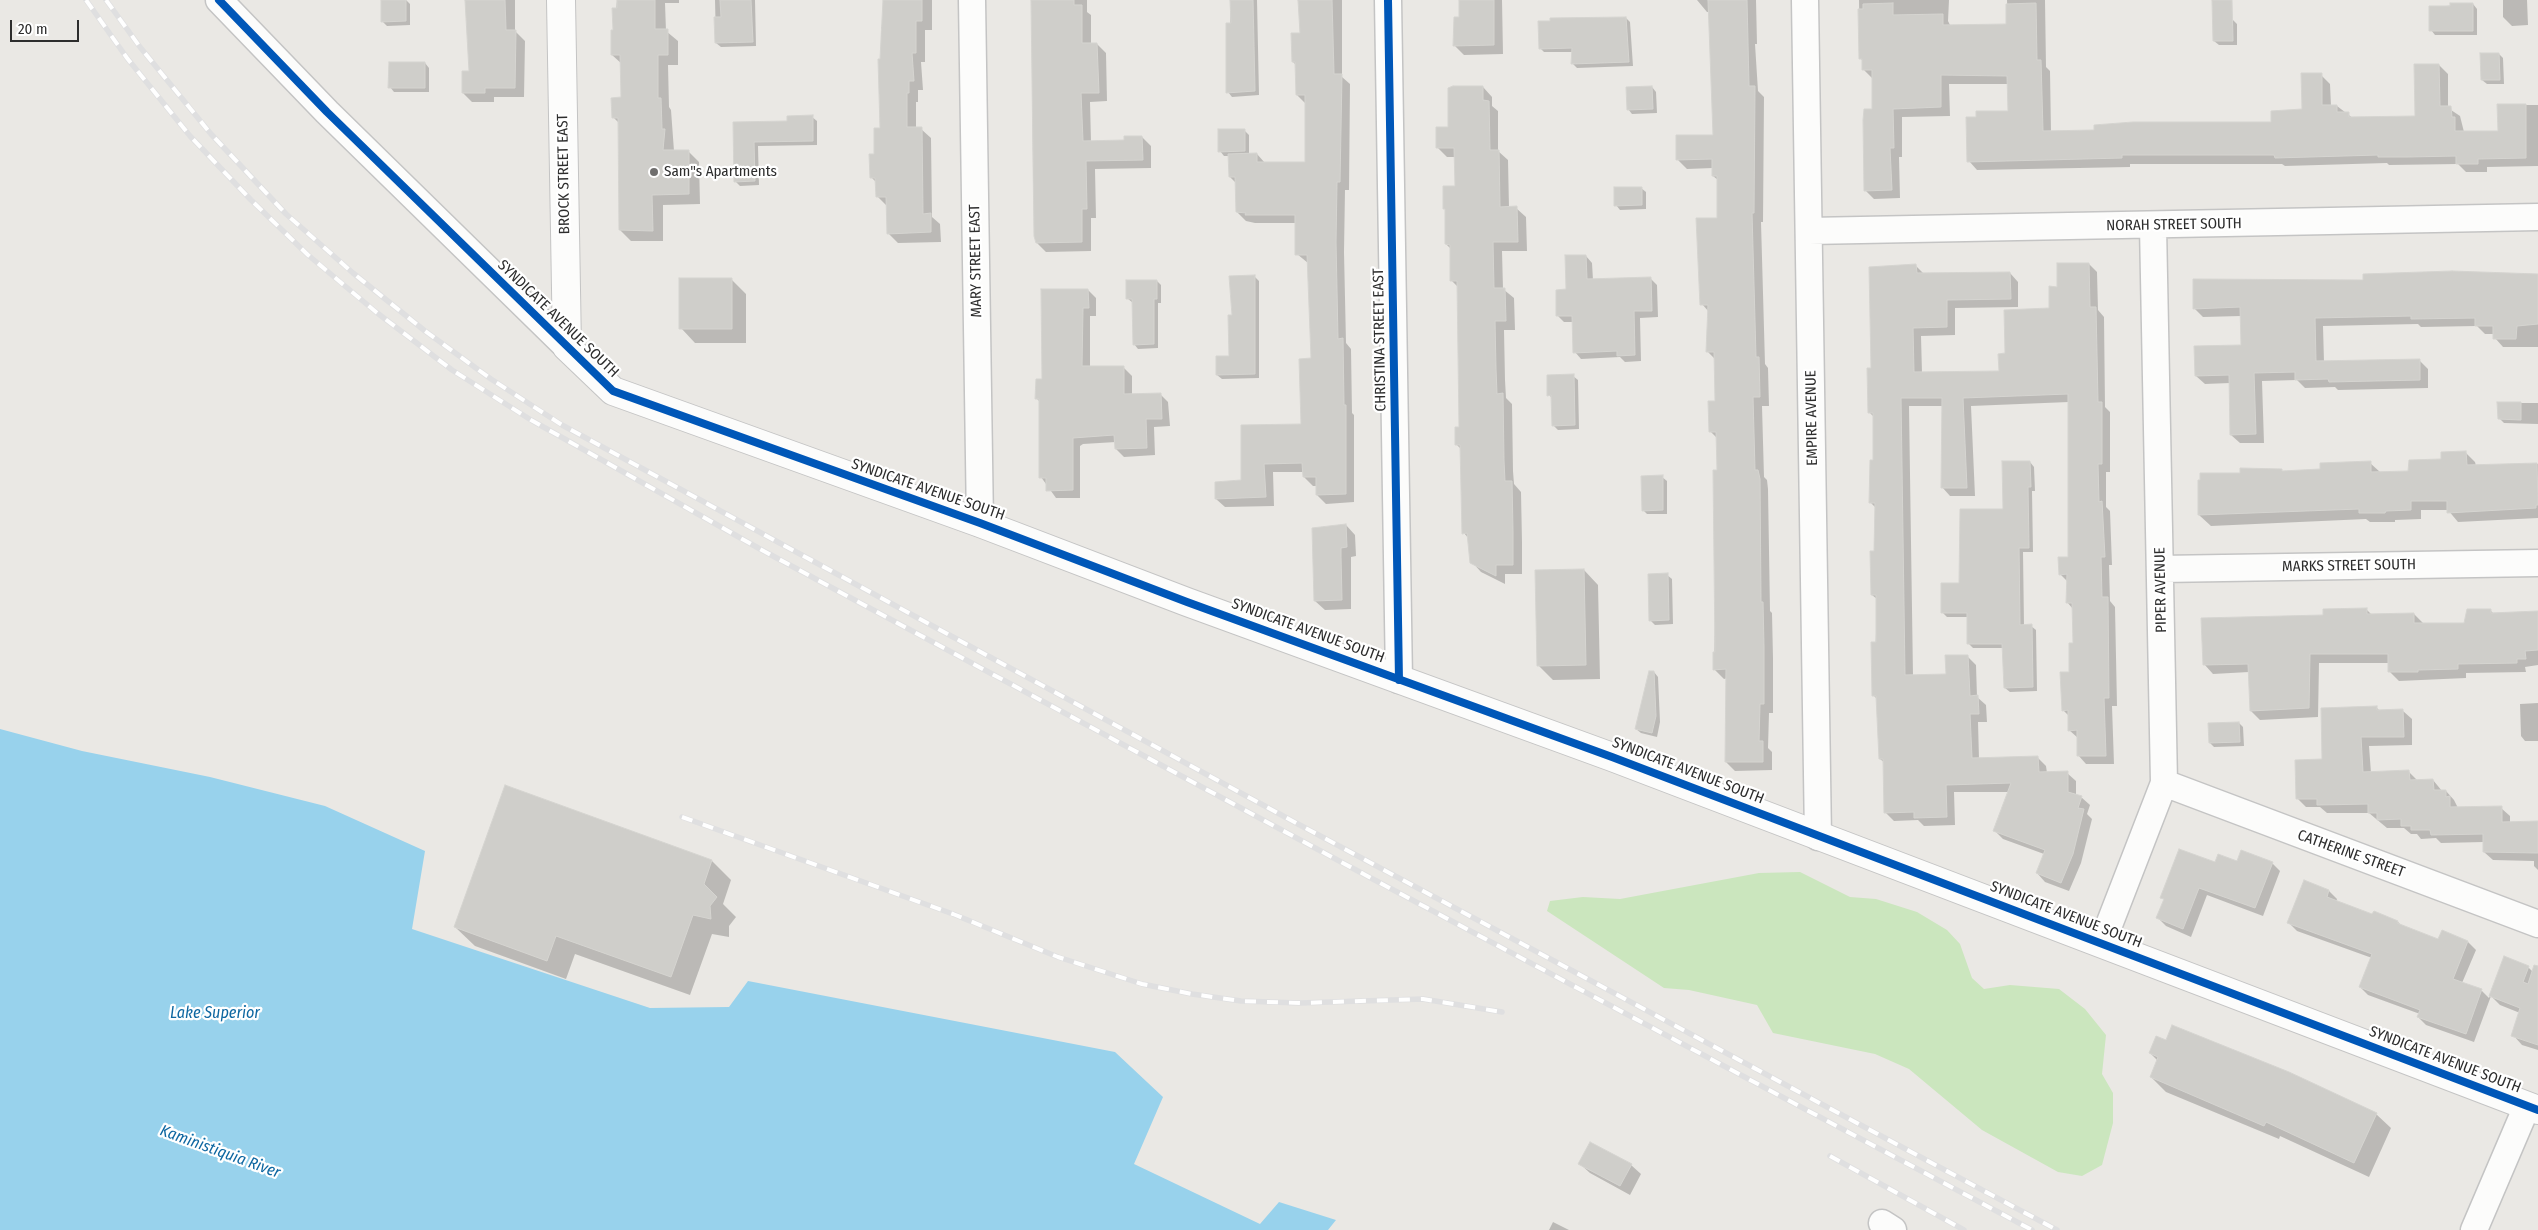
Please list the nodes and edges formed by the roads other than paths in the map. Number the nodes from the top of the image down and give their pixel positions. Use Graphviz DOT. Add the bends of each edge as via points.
graph roads {
  1 [pos="219,0"];
  2 [pos="561,0"];
  3 [pos="972,0"];
  4 [pos="1388,0"];
  5 [pos="1805,0"];
  6 [pos="2538,217"];
  7 [pos="2153,226"];
  8 [pos="1809,231"];
  9 [pos="567,347"];
  10 [pos="980,523"];
  11 [pos="2538,563"];
  12 [pos="2160,569"];
  13 [pos="1400,680"];
  14 [pos="2164,783"];
  15 [pos="1818,836"];
  16 [pos="2538,924"];
  17 [pos="2102,943"];
  18 [pos="2532,1108"];
  19 [pos="2474,1230"];
  1 -- 9 [label="street, SYNDICATE AVENUE SOUTH" via="327,112"];
  2 -- 9 [label="street, BROCK STREET EAST"];
  3 -- 10 [label="street, MARY STREET EAST"];
  4 -- 13 [label="street, CHRISTINA STREET EAST"];
  5 -- 8 [label="street, EMPIRE AVENUE"];
  6 -- 7 [label="street, NORAH STREET SOUTH"];
  7 -- 8 [label="street, NORAH STREET SOUTH"];
  7 -- 12 [label="street, PIPER AVENUE"];
  8 -- 15 [label="street, EMPIRE AVENUE"];
  9 -- 10 [label="street, SYNDICATE AVENUE SOUTH" via="613,392"];
  10 -- 13 [label="street, SYNDICATE AVENUE SOUTH"];
  11 -- 12 [label="street, MARKS STREET SOUTH"];
  12 -- 14 [label="street, PIPER AVENUE"];
  13 -- 15 [label="street, SYNDICATE AVENUE SOUTH"];
  14 -- 16 [label="street, CATHERINE STREET"];
  14 -- 17 [label="street, PIPER AVENUE"];
  15 -- 17 [label="street, SYNDICATE AVENUE SOUTH"];
  17 -- 18 [label="street, SYNDICATE AVENUE SOUTH"];
  18 -- 19 [label="street"];
}
